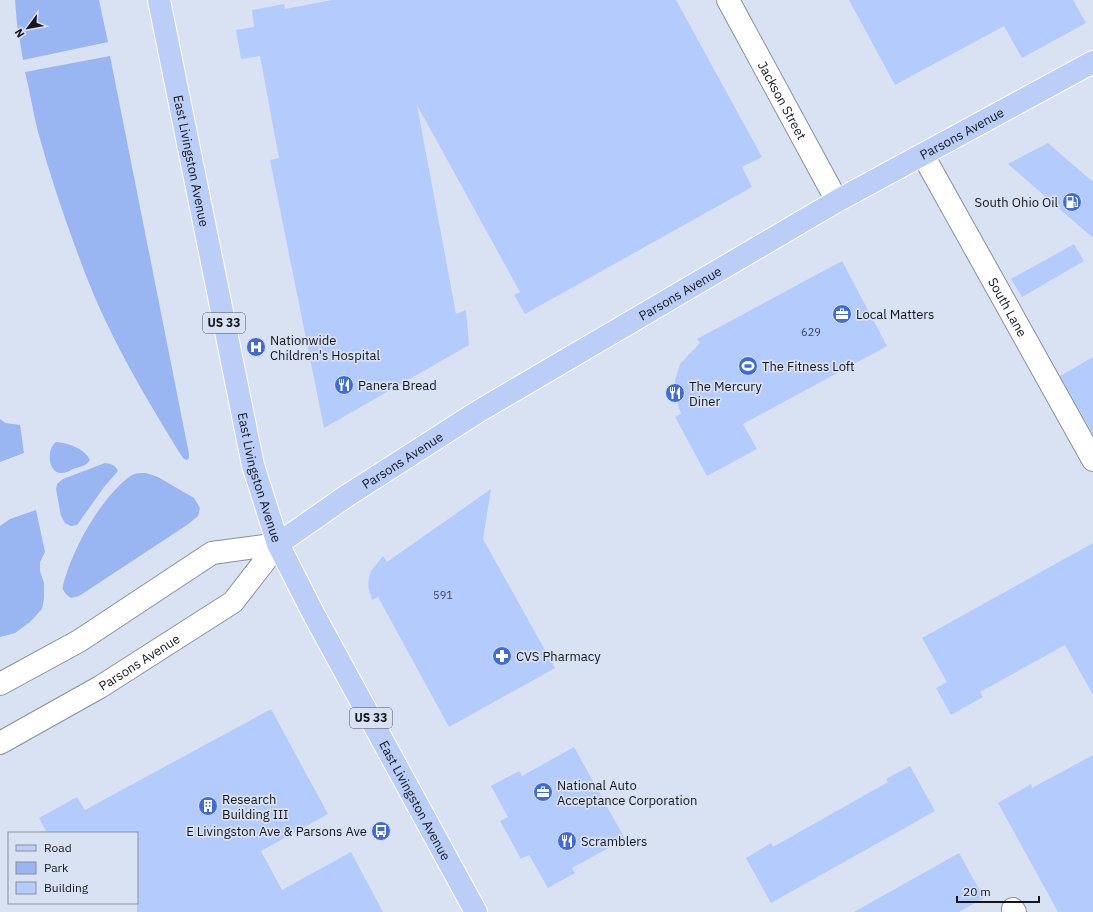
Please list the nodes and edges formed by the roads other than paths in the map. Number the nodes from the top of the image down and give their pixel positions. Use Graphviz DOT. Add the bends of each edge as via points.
graph roads {
  1 [pos="159,0"];
  2 [pos="728,0"];
  3 [pos="1093,62"];
  4 [pos="923,155"];
  5 [pos="837,201"];
  6 [pos="1093,460"];
  7 [pos="278,544"];
  8 [pos="0,684"];
  9 [pos="0,743"];
  10 [pos="476,912"];
  1 -- 7 [label="main road, East Livingston Avenue / US 33" via="253,465"];
  2 -- 5 [label="street, Jackson Street"];
  3 -- 4 [label="main road, Parsons Avenue"];
  4 -- 5 [label="main road, Parsons Avenue"];
  4 -- 6 [label="street, South Lane"];
  5 -- 7 [label="main road, Parsons Avenue" via="479,412 344,497"];
  7 -- 8 [label="street, Parsons Avenue" via="212,553 79,641"];
  7 -- 9 [label="street, Parsons Avenue" via="232,602 100,686"];
  7 -- 10 [label="main road, East Livingston Avenue / US 33"];
}
